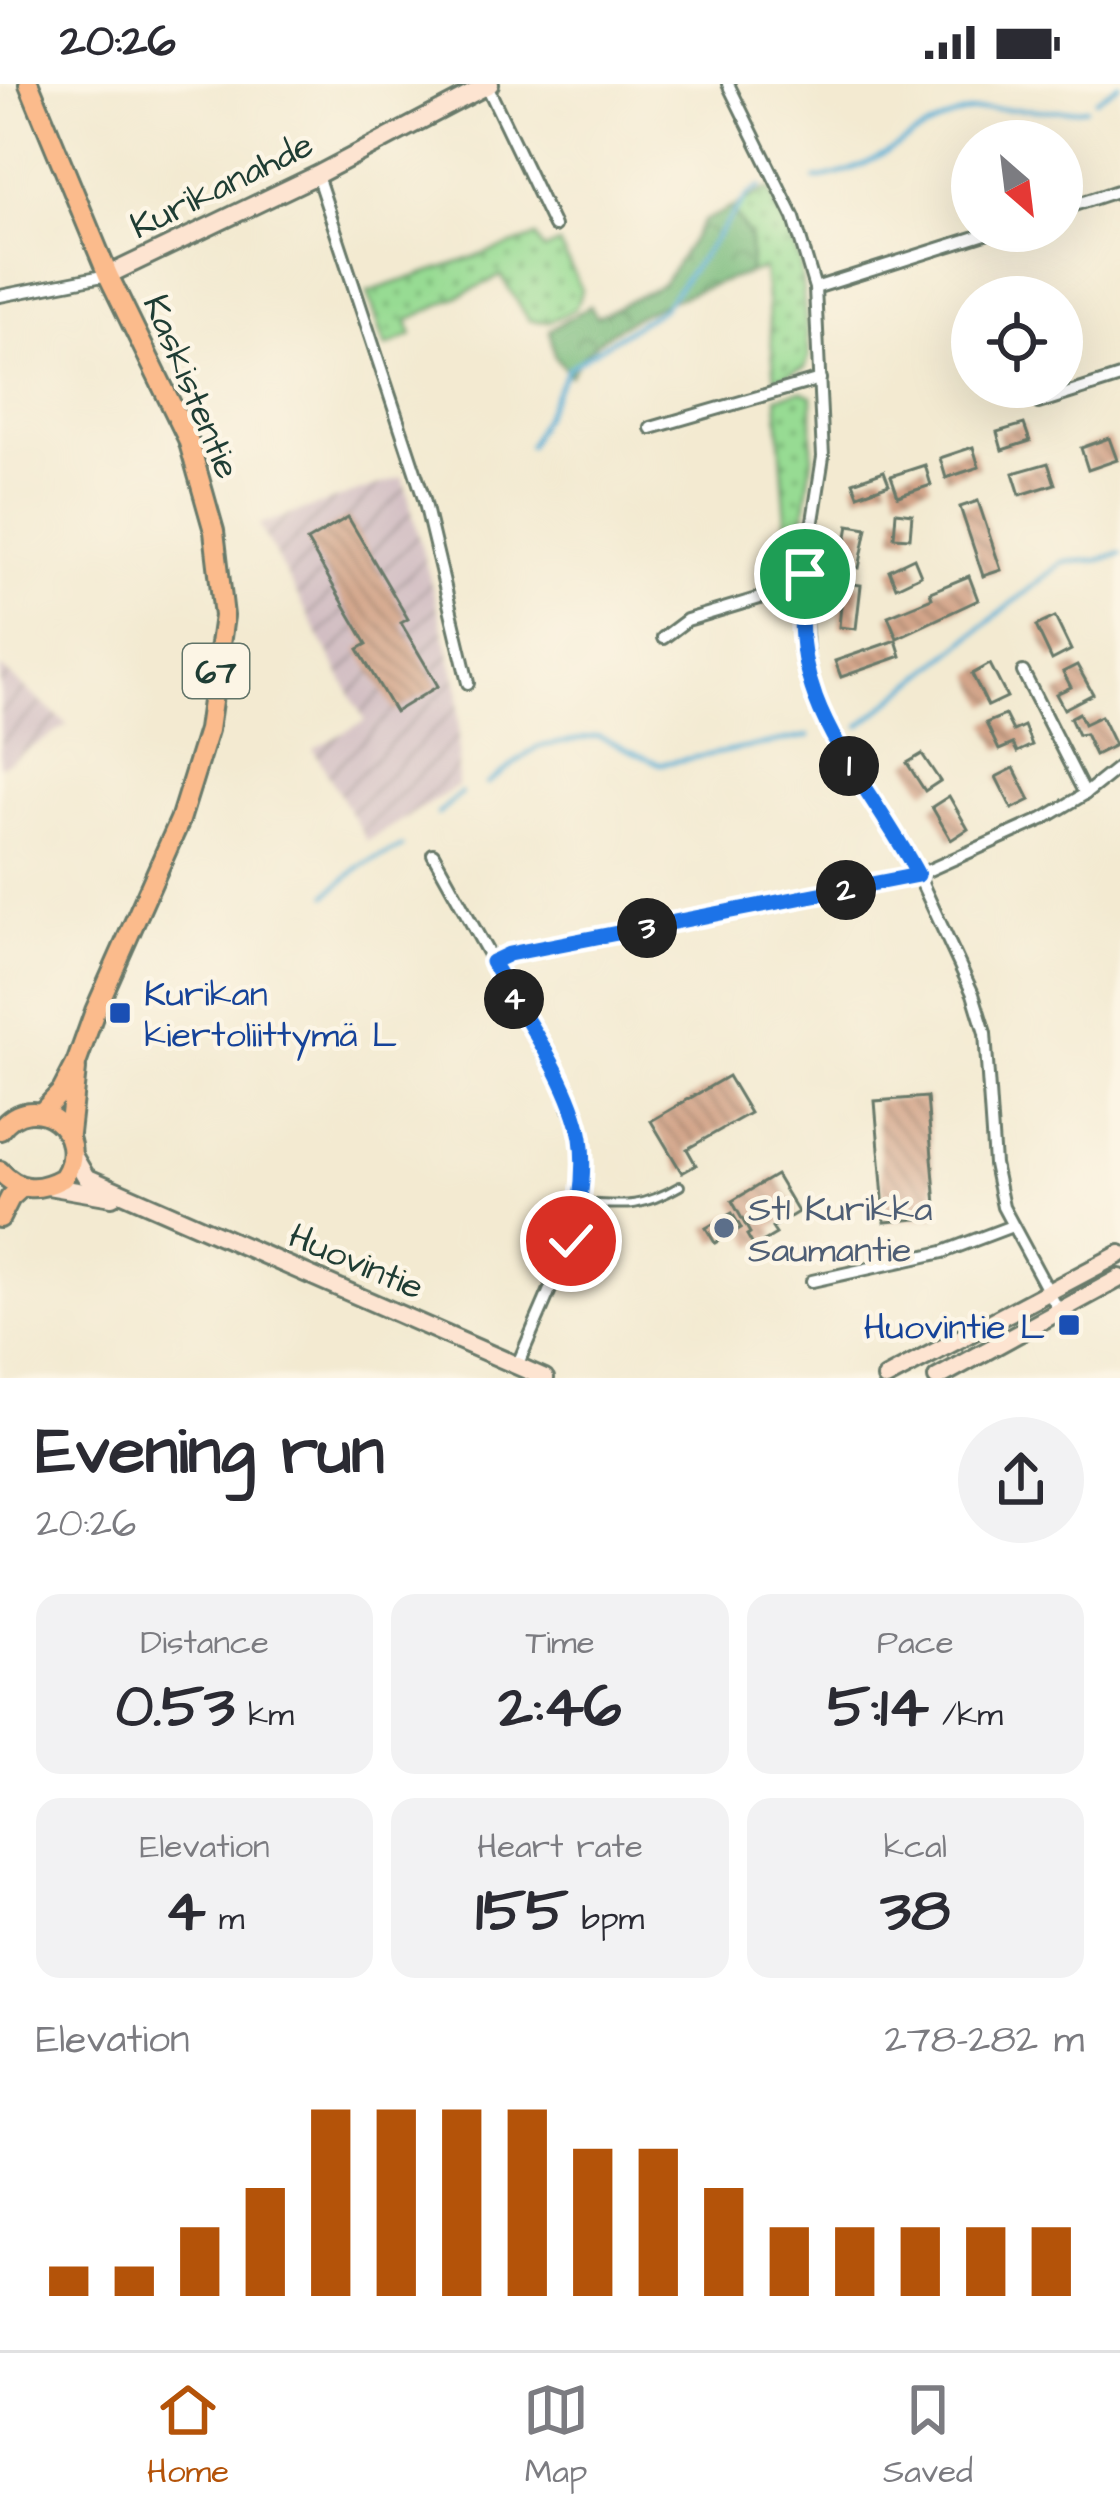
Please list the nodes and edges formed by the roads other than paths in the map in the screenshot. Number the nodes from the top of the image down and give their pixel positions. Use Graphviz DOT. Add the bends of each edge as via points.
graph roads {
  1 [pos="29,84"];
  2 [pos="728,84"];
  3 [pos="488,85"];
  4 [pos="317,176"];
  5 [pos="1120,190"];
  6 [pos="1083,202"];
  7 [pos="554,226"];
  8 [pos="951,245"];
  9 [pos="108,275"];
  10 [pos="815,288"];
  11 [pos="0,296"];
  12 [pos="1120,377"];
  13 [pos="820,379"];
  14 [pos="1083,389"];
  15 [pos="651,428"];
  16 [pos="803,584"];
  17 [pos="663,638"];
  18 [pos="1023,672"];
  19 [pos="468,683"];
  20 [pos="1120,766"];
  21 [pos="1084,794"];
  22 [pos="433,854"];
  23 [pos="918,875"];
  24 [pos="492,962"];
  25 [pos="76,1064"];
  26 [pos="10,1112"];
  27 [pos="43,1112"];
  28 [pos="0,1130"];
  29 [pos="69,1133"];
  30 [pos="73,1155"];
  31 [pos="0,1171"];
  32 [pos="48,1186"];
  33 [pos="680,1186"];
  34 [pos="22,1187"];
  35 [pos="142,1203"];
  36 [pos="582,1203"];
  37 [pos="0,1218"];
  38 [pos="1012,1226"];
  39 [pos="1120,1254"];
  40 [pos="1120,1278"];
  41 [pos="812,1281"];
  42 [pos="1049,1292"];
  43 [pos="1059,1311"];
  44 [pos="517,1366"];
  45 [pos="896,1376"];
  46 [pos="545,1378"];
  47 [pos="937,1378"];
  1 -- 9 [label="main road, Kaskistentie / 67"];
  2 -- 10 [label="street" via="794,218"];
  3 -- 4 [label="main road, Kurikanahde"];
  3 -- 7 [label="street"];
  4 -- 9 [label="main road, Kurikanahde"];
  4 -- 19 [label="street" via="424,499"];
  5 -- 6 [label="street"];
  8 -- 10 [label="street"];
  9 -- 11 [label="street"];
  9 -- 25 [label="main road, Kaskistentie / 67" via="188,439 214,531 224,616 208,730 180,820"];
  10 -- 13 [label="street"];
  12 -- 14 [label="street"];
  13 -- 15 [label="street"];
  13 -- 16 [label="street" via="823,457"];
  16 -- 17 [label="street" via="687,620"];
  16 -- 23 [label="street" via="804,652 822,720"];
  18 -- 21 [label="street"];
  20 -- 21 [label="street"];
  21 -- 23 [label="street"];
  22 -- 24 [label="street"];
  23 -- 24 [label="street"];
  23 -- 38 [label="street" via="985,1033 994,1163"];
  24 -- 36 [label="street" via="567,1102 580,1138"];
  25 -- 27 [label="main road, Kaskistentie / 67"];
  25 -- 29 [label="main road, Kaskistentie / 67"];
  26 -- 27 [label="main road"];
  26 -- 28 [label="main road"];
  27 -- 29 [label="main road"];
  29 -- 30 [label="main road, 67"];
  30 -- 32 [label="main road" via="68,1171"];
  30 -- 35 [label="main road, Huovintie" via="86,1177"];
  31 -- 34 [label="main road"];
  32 -- 34 [label="main road"];
  32 -- 35 [label="main road, Huovintie"];
  33 -- 36 [label="lane" via="650,1203"];
  34 -- 37 [label="main road"];
  35 -- 44 [label="main road, Huovintie"];
  36 -- 44 [label="street"];
  38 -- 41 [label="street" via="943,1252"];
  38 -- 42 [label="street"];
  39 -- 42 [label="main road"];
  40 -- 43 [label="main road"];
  42 -- 43 [label="street"];
  42 -- 45 [label="main road"];
  43 -- 47 [label="main road"];
  44 -- 46 [label="main road, Huovintie"];
}
